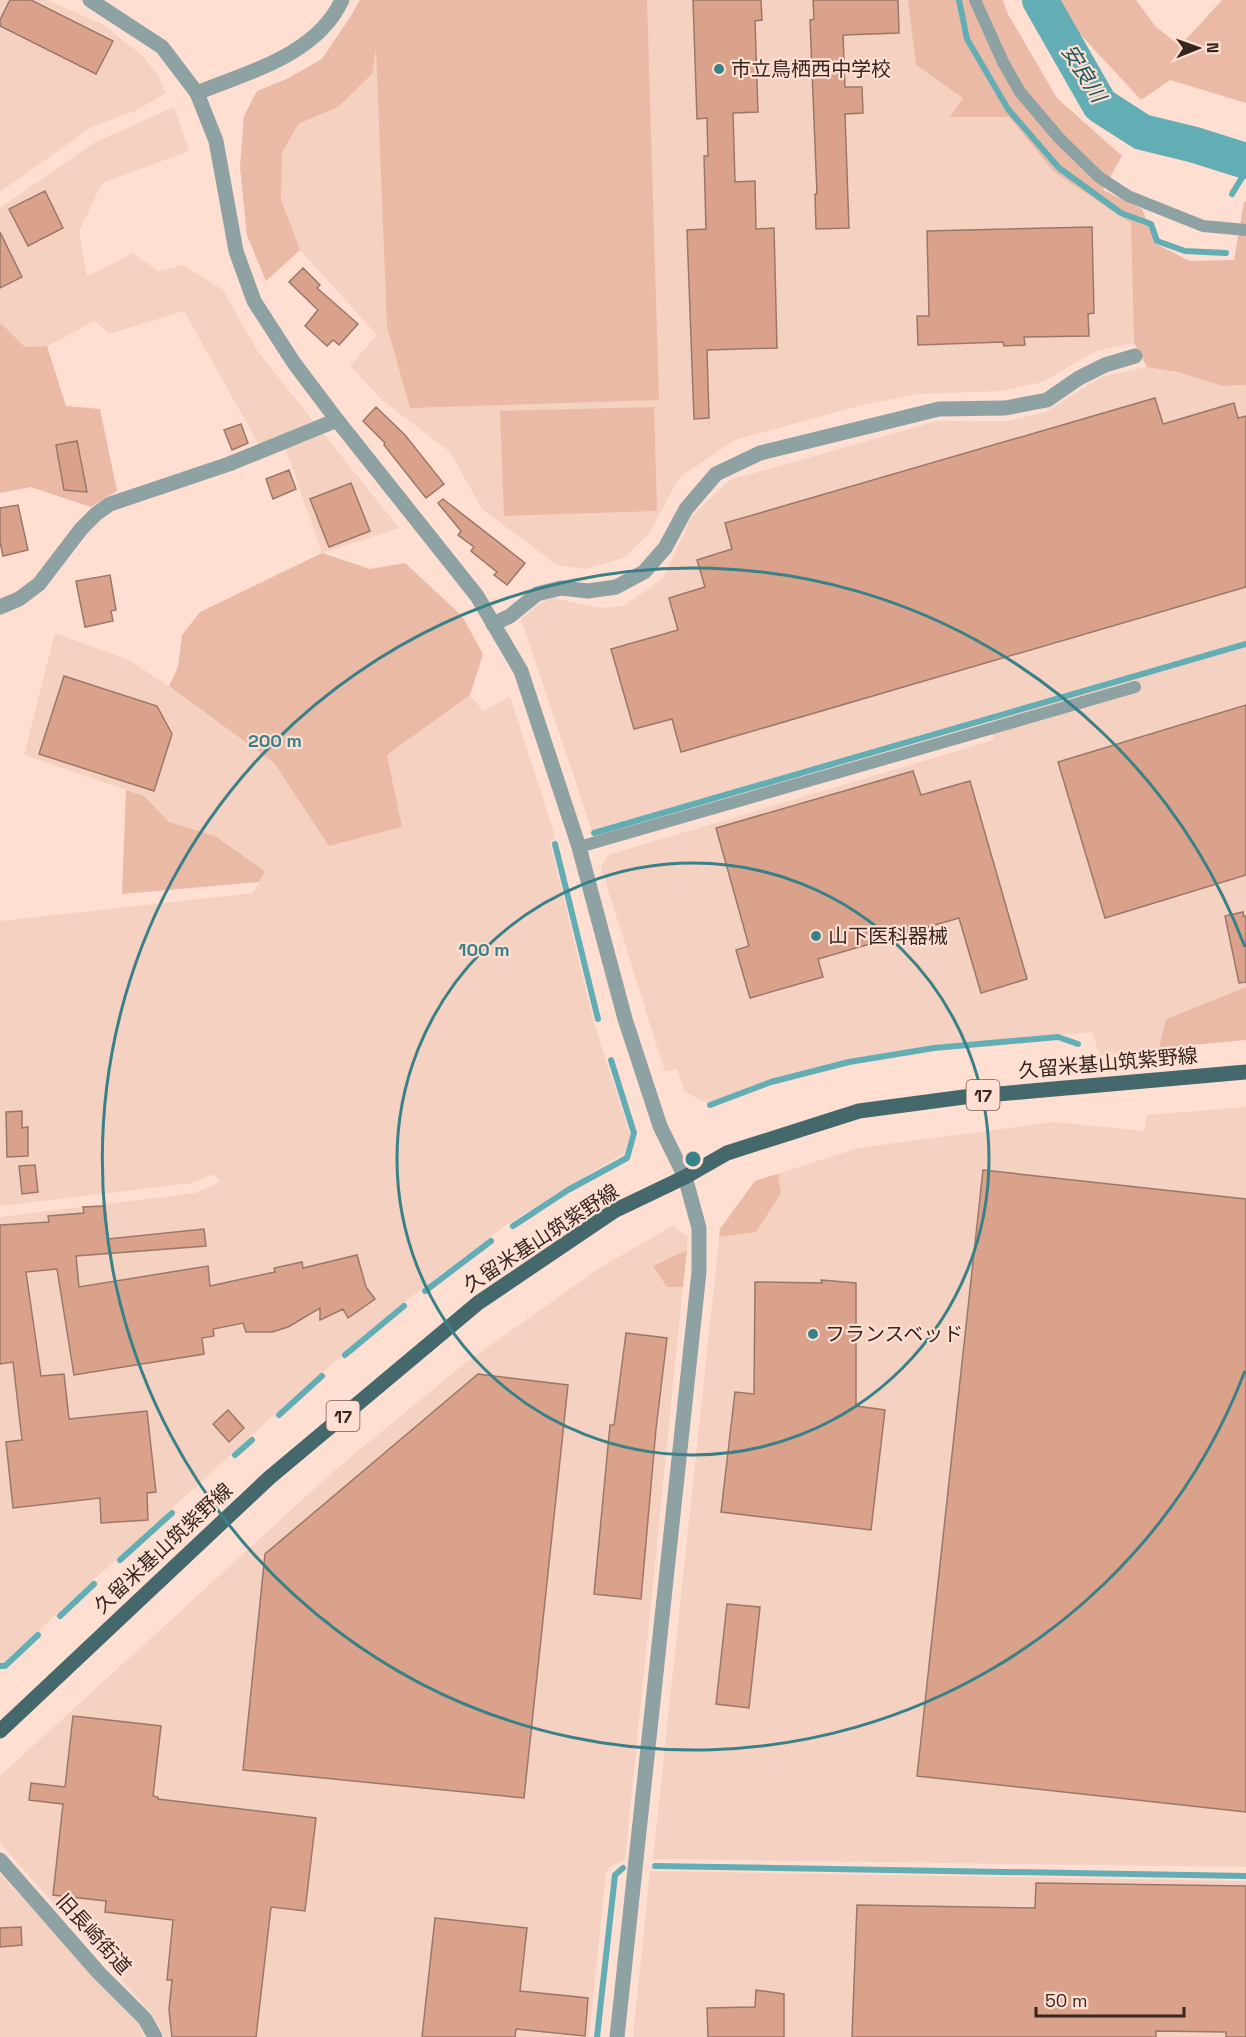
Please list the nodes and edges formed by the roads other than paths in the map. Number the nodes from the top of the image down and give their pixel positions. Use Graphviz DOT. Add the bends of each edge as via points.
graph roads {
  1 [pos="90,0"];
  2 [pos="342,0"];
  3 [pos="975,0"];
  4 [pos="197,93"];
  5 [pos="1246,230"];
  6 [pos="1135,356"];
  7 [pos="337,420"];
  8 [pos="0,607"];
  9 [pos="493,624"];
  10 [pos="1135,687"];
  11 [pos="579,847"];
  12 [pos="1246,1072"];
  13 [pos="685,1177"];
  14 [pos="0,1731"];
  15 [pos="0,1860"];
  16 [pos="155,2037"];
  17 [pos="617,2037"];
  1 -- 4 [label="street" via="162,47"];
  2 -- 4 [label="street" via="321,30 288,55"];
  3 -- 5 [label="lane" via="1020,92 1099,177 1128,196 1203,226"];
  4 -- 7 [label="street" via="216,141 236,251 254,301"];
  6 -- 9 [label="street" via="1105,365 1047,400 1005,408 939,409 760,453 716,474 686,509 665,548 644,572 616,587 588,591 561,588 537,594"];
  7 -- 8 [label="street" via="229,464 110,504 81,529 39,584"];
  7 -- 9 [label="street" via="477,596"];
  9 -- 11 [label="street" via="521,671"];
  10 -- 11 [label="lane"];
  11 -- 13 [label="street" via="625,1019 660,1126"];
  12 -- 13 [label="main road, 久留米基山筑紫野線 / 17" via="964,1097 859,1111 727,1154"];
  13 -- 14 [label="main road, 久留米基山筑紫野線 / 17" via="614,1211 478,1303 269,1478"];
  13 -- 17 [label="street" via="699,1228 699,1272"];
  15 -- 16 [label="street, 旧長崎街道" via="145,2019"];
}
